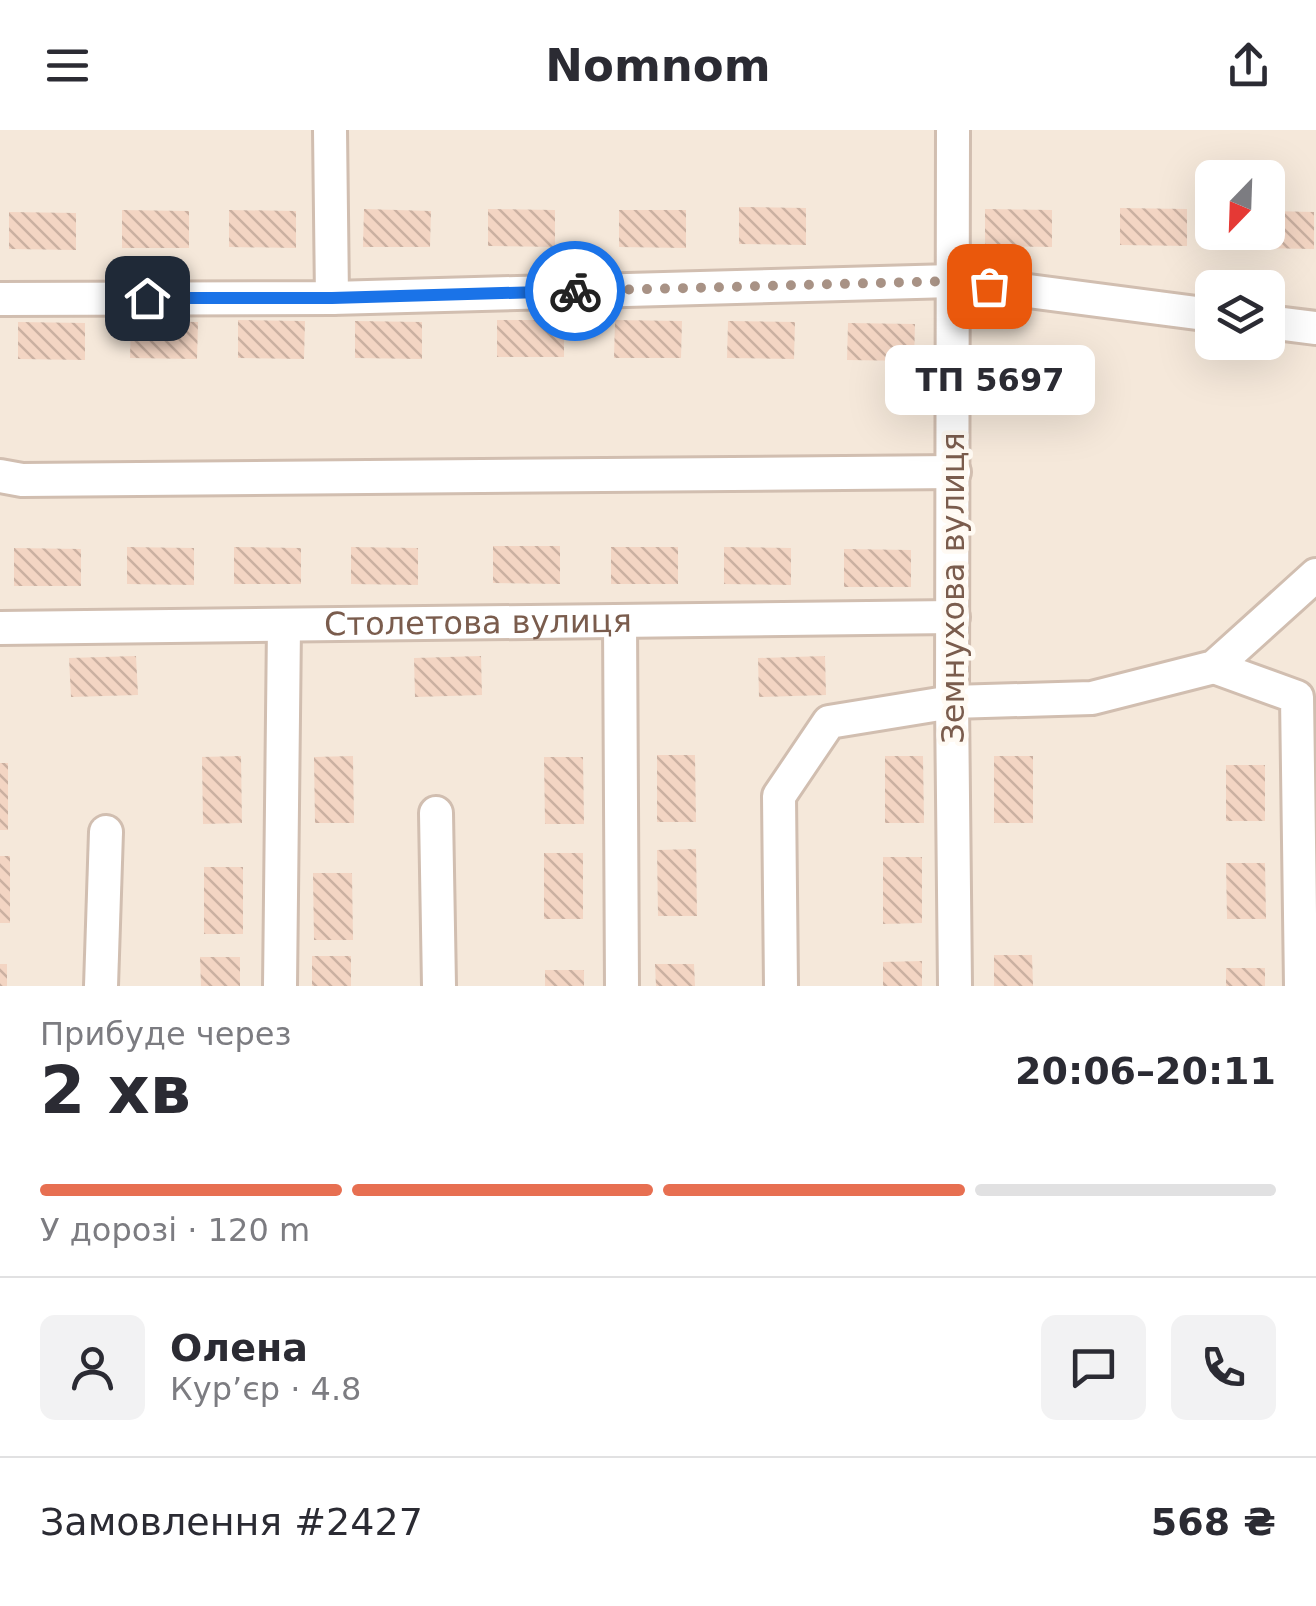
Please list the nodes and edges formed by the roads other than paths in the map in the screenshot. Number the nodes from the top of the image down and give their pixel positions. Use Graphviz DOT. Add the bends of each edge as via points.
graph roads {
  1 [pos="330,130"];
  2 [pos="953,130"];
  3 [pos="952,281"];
  4 [pos="332,298"];
  5 [pos="0,299"];
  6 [pos="1195,313"];
  7 [pos="1285,324"];
  8 [pos="1316,328"];
  9 [pos="954,472"];
  10 [pos="0,476"];
  11 [pos="1316,575"];
  12 [pos="953,616"];
  13 [pos="620,622"];
  14 [pos="284,626"];
  15 [pos="0,628"];
  16 [pos="1214,667"];
  17 [pos="952,702"];
  18 [pos="1306,705"];
  19 [pos="436,813"];
  20 [pos="106,832"];
  21 [pos="100,986"];
  22 [pos="280,986"];
  23 [pos="439,986"];
  24 [pos="622,986"];
  25 [pos="782,986"];
  26 [pos="956,986"];
  27 [pos="1301,986"];
  1 -- 4 [label="street"];
  2 -- 3 [label="street, Земнухова вулиця"];
  3 -- 4 [label="street"];
  3 -- 6 [label="street"];
  3 -- 9 [label="street, Земнухова вулиця"];
  4 -- 5 [label="street"];
  7 -- 8 [label="street"];
  9 -- 10 [label="street"];
  9 -- 12 [label="street, Земнухова вулиця"];
  11 -- 16 [label="street"];
  12 -- 13 [label="street, Столетова вулиця"];
  12 -- 17 [label="street, Земнухова вулиця"];
  13 -- 14 [label="street, Столетова вулиця"];
  13 -- 24 [label="street"];
  14 -- 15 [label="street, Столетова вулиця"];
  14 -- 22 [label="street"];
  16 -- 17 [label="street" via="1092,698"];
  16 -- 18 [label="street"];
  17 -- 25 [label="street" via="828,722 779,796"];
  17 -- 26 [label="street, Земнухова вулиця"];
  18 -- 27 [label="street"];
  19 -- 23 [label="street"];
  20 -- 21 [label="street"];
}
